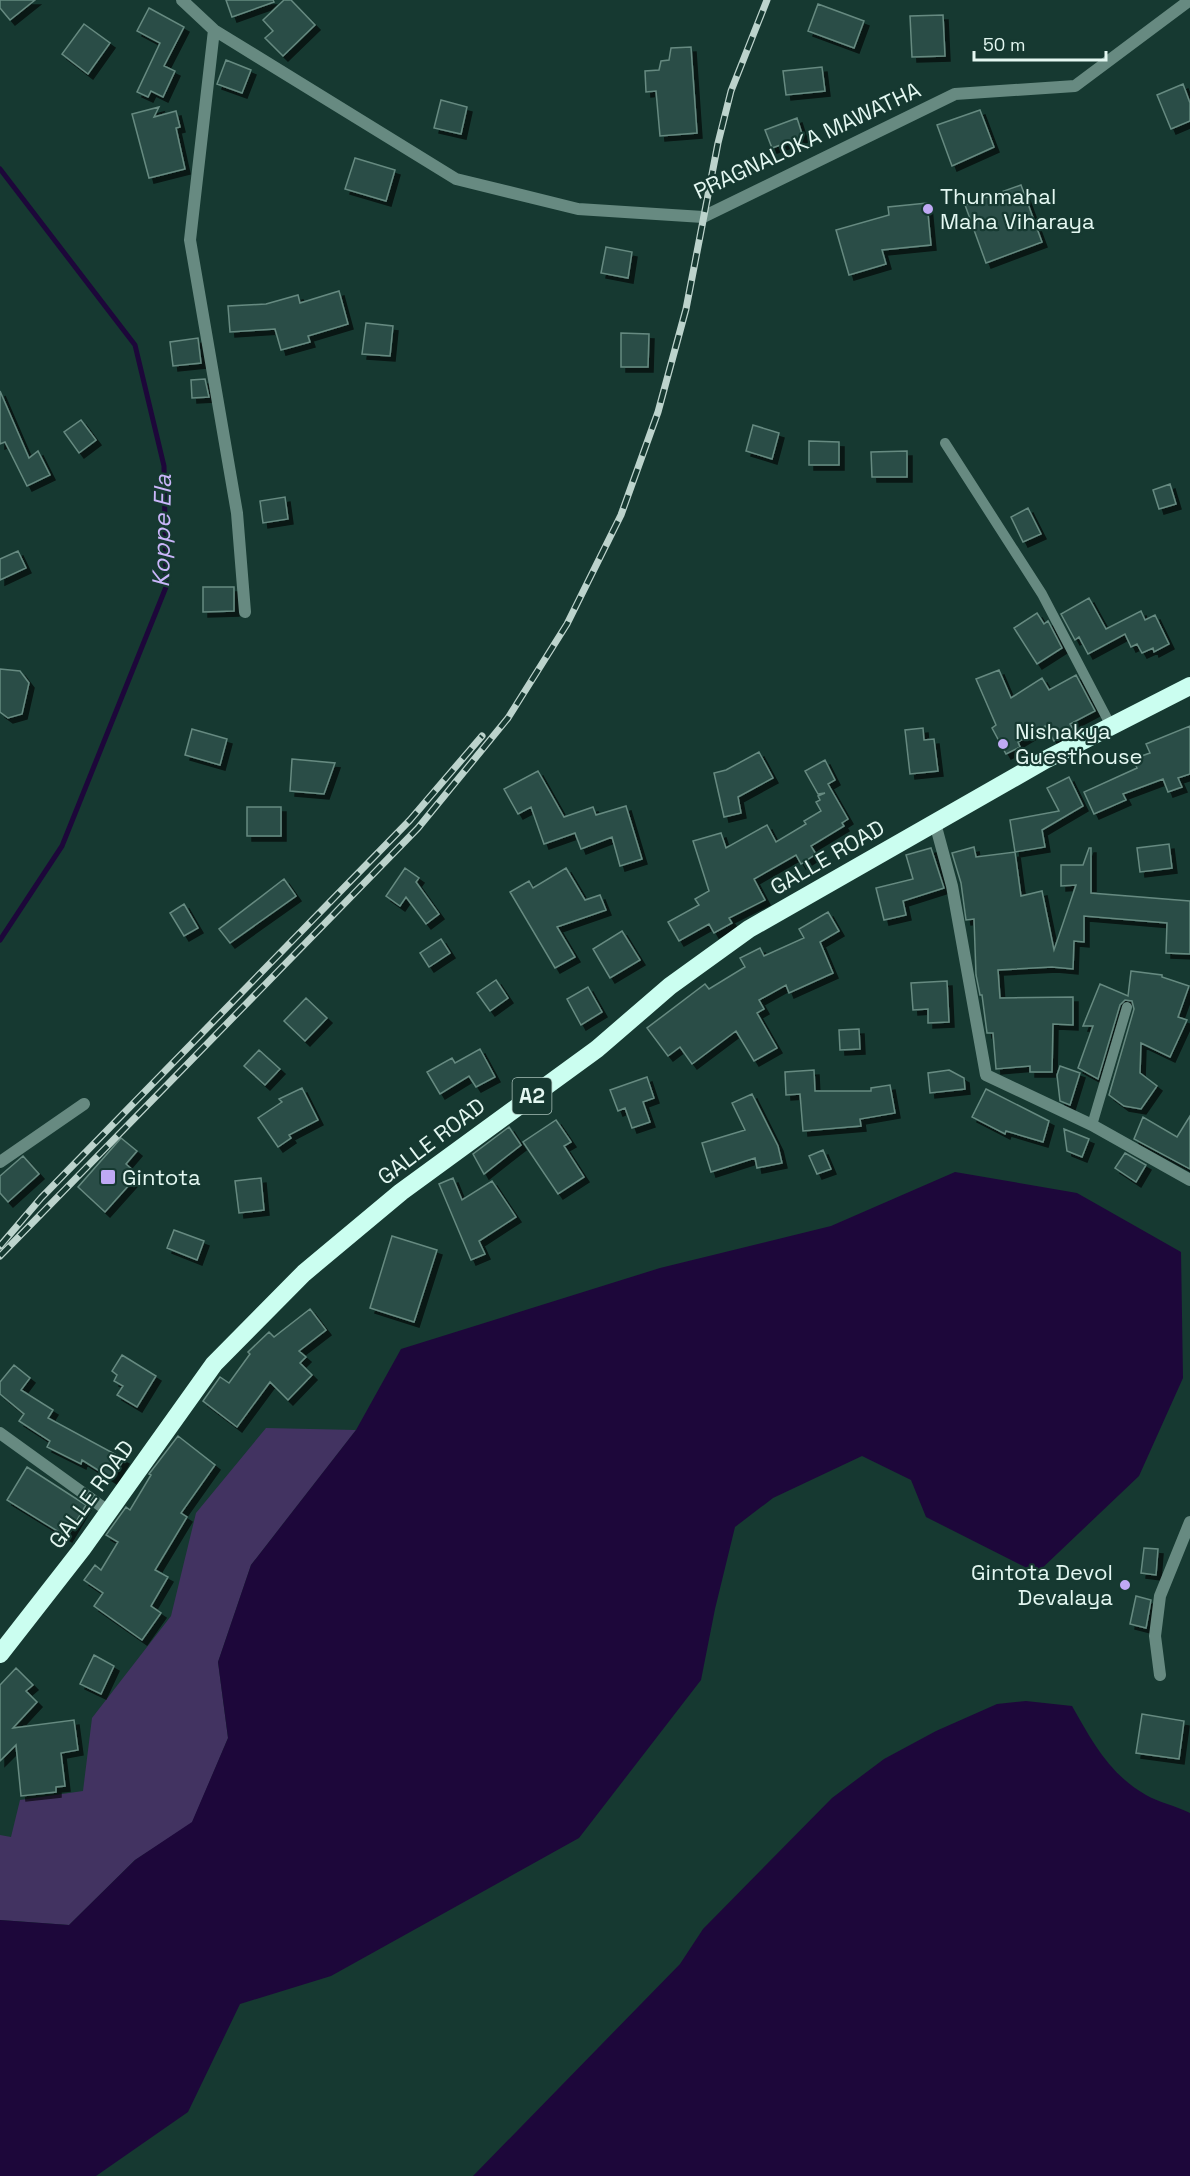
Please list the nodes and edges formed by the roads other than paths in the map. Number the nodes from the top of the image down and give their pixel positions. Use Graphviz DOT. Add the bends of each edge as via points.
graph roads {
  1 [pos="182,0"];
  2 [pos="1190,0"];
  3 [pos="214,30"];
  4 [pos="945,443"];
  5 [pos="245,612"];
  6 [pos="1190,686"];
  7 [pos="1111,726"];
  8 [pos="935,823"];
  9 [pos="1127,1007"];
  10 [pos="84,1104"];
  11 [pos="1092,1125"];
  12 [pos="0,1162"];
  13 [pos="1190,1180"];
  14 [pos="0,1433"];
  15 [pos="108,1510"];
  16 [pos="1190,1522"];
  17 [pos="0,1654"];
  18 [pos="1160,1675"];
  1 -- 3 [label="street, PRAGNALOKA MAWATHA"];
  2 -- 3 [label="street, PRAGNALOKA MAWATHA" via="1075,86 955,94 704,217 578,209 456,179"];
  3 -- 5 [label="street" via="190,240 237,513"];
  4 -- 7 [label="lane" via="1042,594"];
  6 -- 7 [label="highway, GALLE ROAD / A2"];
  7 -- 8 [label="highway, GALLE ROAD / A2"];
  8 -- 11 [label="street" via="952,886 986,1075"];
  8 -- 15 [label="highway, GALLE ROAD / A2" via="749,929 670,986 597,1049 401,1192 304,1273 214,1364"];
  9 -- 11 [label="lane"];
  10 -- 12 [label="street"];
  11 -- 13 [label="street"];
  14 -- 15 [label="street"];
  15 -- 17 [label="highway, GALLE ROAD / A2"];
  16 -- 18 [label="street" via="1160,1596 1155,1636"];
}
